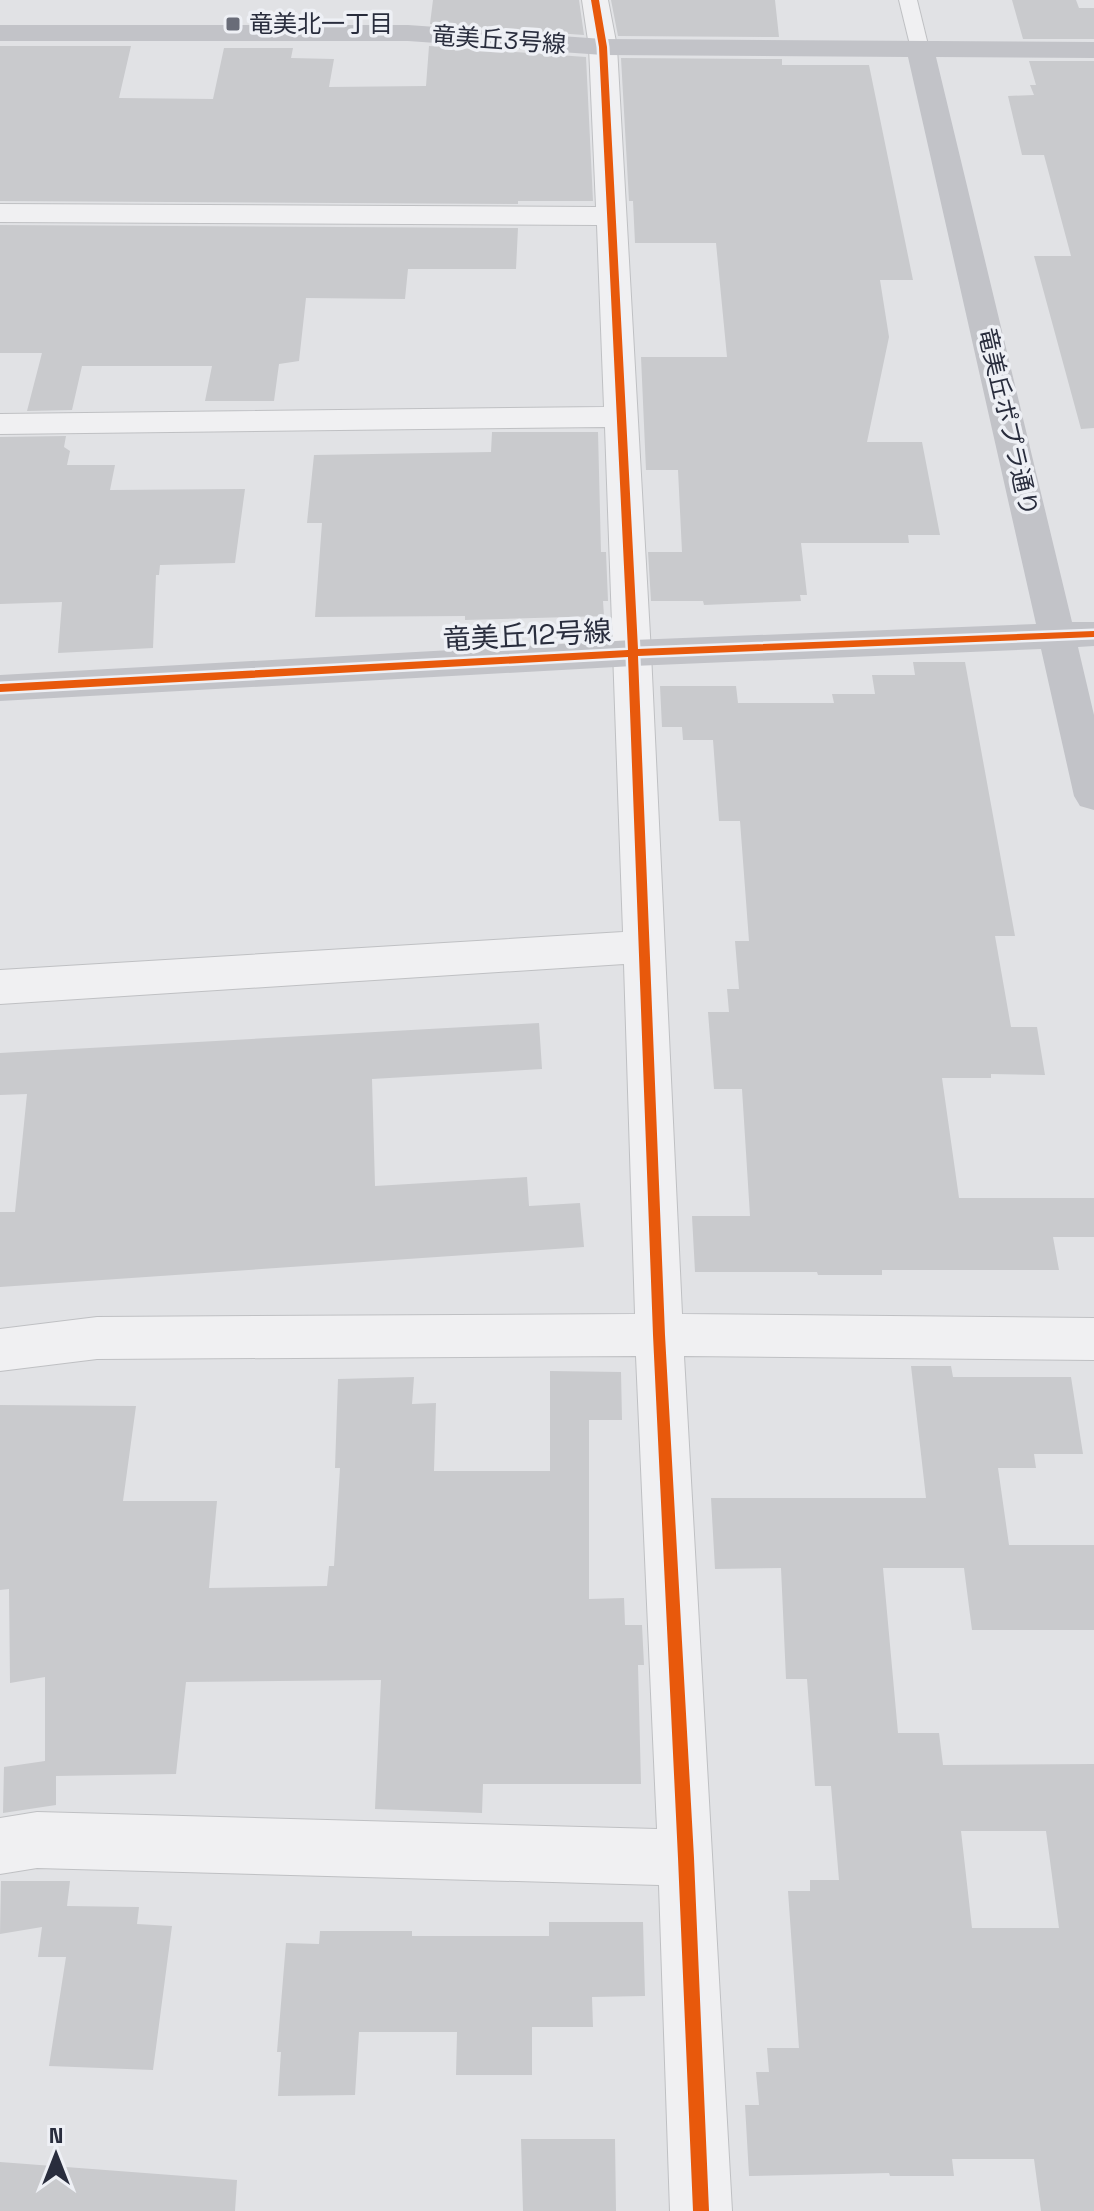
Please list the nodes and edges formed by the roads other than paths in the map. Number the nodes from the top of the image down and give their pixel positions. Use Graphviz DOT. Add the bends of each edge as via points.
graph roads {
  1 [pos="595,0"];
  2 [pos="908,0"];
  3 [pos="0,33"];
  4 [pos="603,47"];
  5 [pos="920,49"];
  6 [pos="1094,50"];
  7 [pos="0,213"];
  8 [pos="609,216"];
  9 [pos="621,417"];
  10 [pos="0,424"];
  11 [pos="1076,635"];
  12 [pos="633,653"];
  13 [pos="0,688"];
  14 [pos="1094,796"];
  15 [pos="644,947"];
  16 [pos="0,987"];
  17 [pos="659,1335"];
  18 [pos="1094,1339"];
  19 [pos="0,1350"];
  20 [pos="0,1846"];
  21 [pos="686,1858"];
  22 [pos="701,2211"];
  1 -- 4 [label="street"];
  2 -- 5 [label="lane"];
  3 -- 4 [label="street, 竜美丘3号線" via="408,33"];
  4 -- 5 [label="street, 竜美丘3号線"];
  4 -- 8 [label="street"];
  5 -- 6 [label="street, 竜美丘3号線"];
  5 -- 11 [label="street, 竜美丘ポプラ通り"];
  7 -- 8 [label="street"];
  8 -- 9 [label="street"];
  9 -- 10 [label="street"];
  9 -- 12 [label="street"];
  11 -- 12 [label="street, 竜美丘12号線"];
  11 -- 14 [label="street, 竜美丘ポプラ通り"];
  12 -- 13 [label="street, 竜美丘12号線"];
  12 -- 15 [label="street"];
  15 -- 16 [label="street"];
  15 -- 17 [label="street"];
  17 -- 18 [label="street"];
  17 -- 19 [label="street" via="97,1338"];
  17 -- 21 [label="street"];
  20 -- 21 [label="street" via="37,1840"];
  21 -- 22 [label="street"];
}
